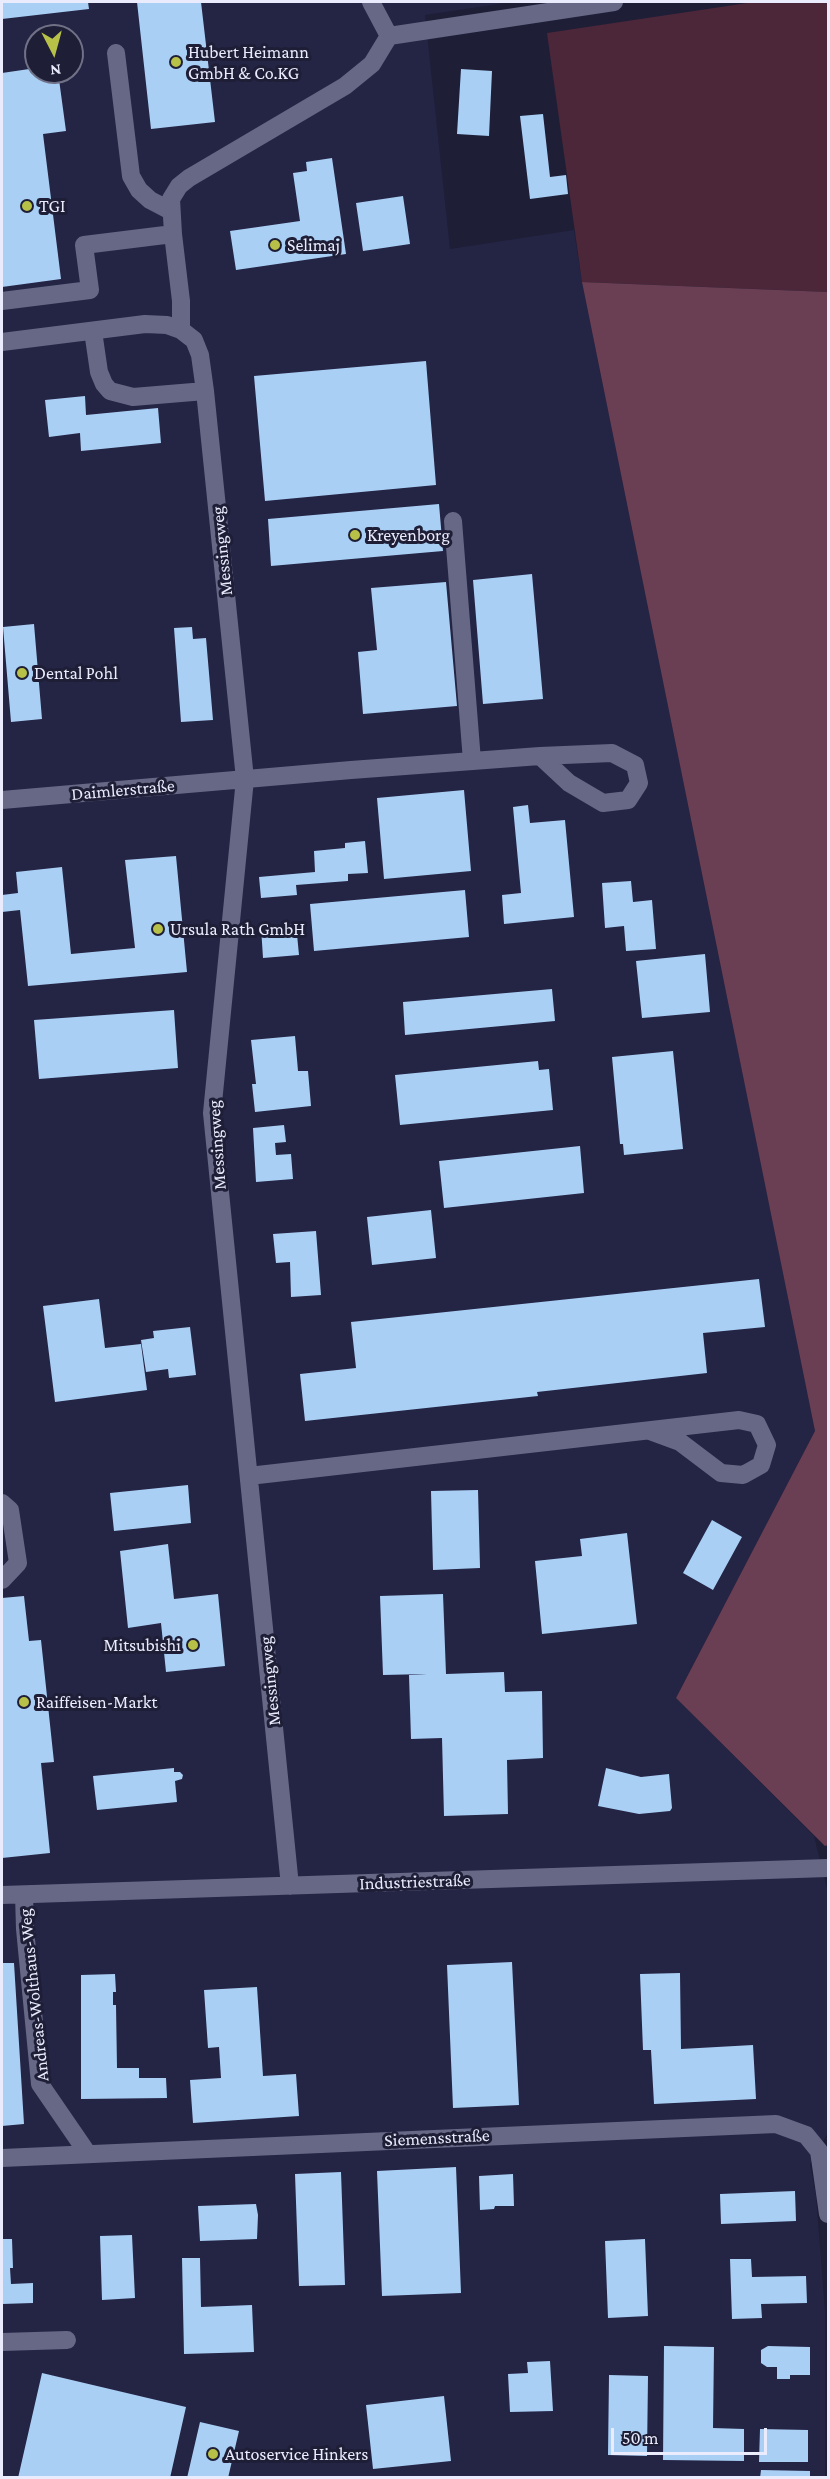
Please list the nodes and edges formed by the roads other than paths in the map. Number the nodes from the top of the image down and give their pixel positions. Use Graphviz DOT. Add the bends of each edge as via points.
graph roads {
  1 [pos="370,2"];
  2 [pos="614,2"];
  3 [pos="389,36"];
  4 [pos="116,54"];
  5 [pos="171,211"];
  6 [pos="173,234"];
  7 [pos="2,301"];
  8 [pos="181,330"];
  9 [pos="93,331"];
  10 [pos="2,342"];
  11 [pos="205,391"];
  12 [pos="453,520"];
  13 [pos="540,756"];
  14 [pos="472,761"];
  15 [pos="245,779"];
  16 [pos="2,800"];
  17 [pos="650,1431"];
  18 [pos="249,1476"];
  19 [pos="2,1503"];
  20 [pos="2,1580"];
  21 [pos="828,1868"];
  22 [pos="290,1886"];
  23 [pos="24,1894"];
  24 [pos="2,1895"];
  25 [pos="88,2154"];
  26 [pos="2,2158"];
  27 [pos="828,2194"];
  28 [pos="828,2214"];
  29 [pos="67,2340"];
  30 [pos="2,2342"];
  1 -- 3 [label="street"];
  2 -- 3 [label="street"];
  3 -- 5 [label="street" via="372,64 345,86 179,186 171,199"];
  4 -- 5 [label="street" via="131,176 144,195"];
  5 -- 6 [label="street"];
  6 -- 7 [label="street" via="84,245 90,290"];
  6 -- 8 [label="street"];
  8 -- 9 [label="street" via="145,324"];
  8 -- 11 [label="street, Messingweg" via="194,340 200,355"];
  9 -- 10 [label="street"];
  9 -- 11 [label="street" via="99,372 110,391 133,397"];
  11 -- 15 [label="street, Messingweg"];
  12 -- 14 [label="street"];
  13 -- 13 [label="street" via="569,783 603,803 628,800 639,783 635,765 612,753"];
  13 -- 14 [label="street"];
  14 -- 15 [label="street"];
  15 -- 16 [label="street, Daimlerstraße"];
  15 -- 18 [label="street, Messingweg" via="212,1113"];
  17 -- 17 [label="street" via="739,1419 757,1424 767,1445 761,1465 743,1475 721,1473 680,1442"];
  17 -- 18 [label="street"];
  18 -- 22 [label="street, Messingweg"];
  19 -- 20 [label="street" via="10,1510 18,1563"];
  21 -- 22 [label="street, Industriestraße"];
  22 -- 23 [label="street, Industriestraße"];
  23 -- 24 [label="street, Industriestraße"];
  23 -- 25 [label="street, Andreas-Wolthaus-Weg" via="40,2084"];
  25 -- 26 [label="street, Siemensstraße"];
  25 -- 27 [label="street, Siemensstraße" via="776,2124 806,2135 819,2151"];
  27 -- 28 [label="street, Siemensstraße"];
  29 -- 30 [label="street"];
}
